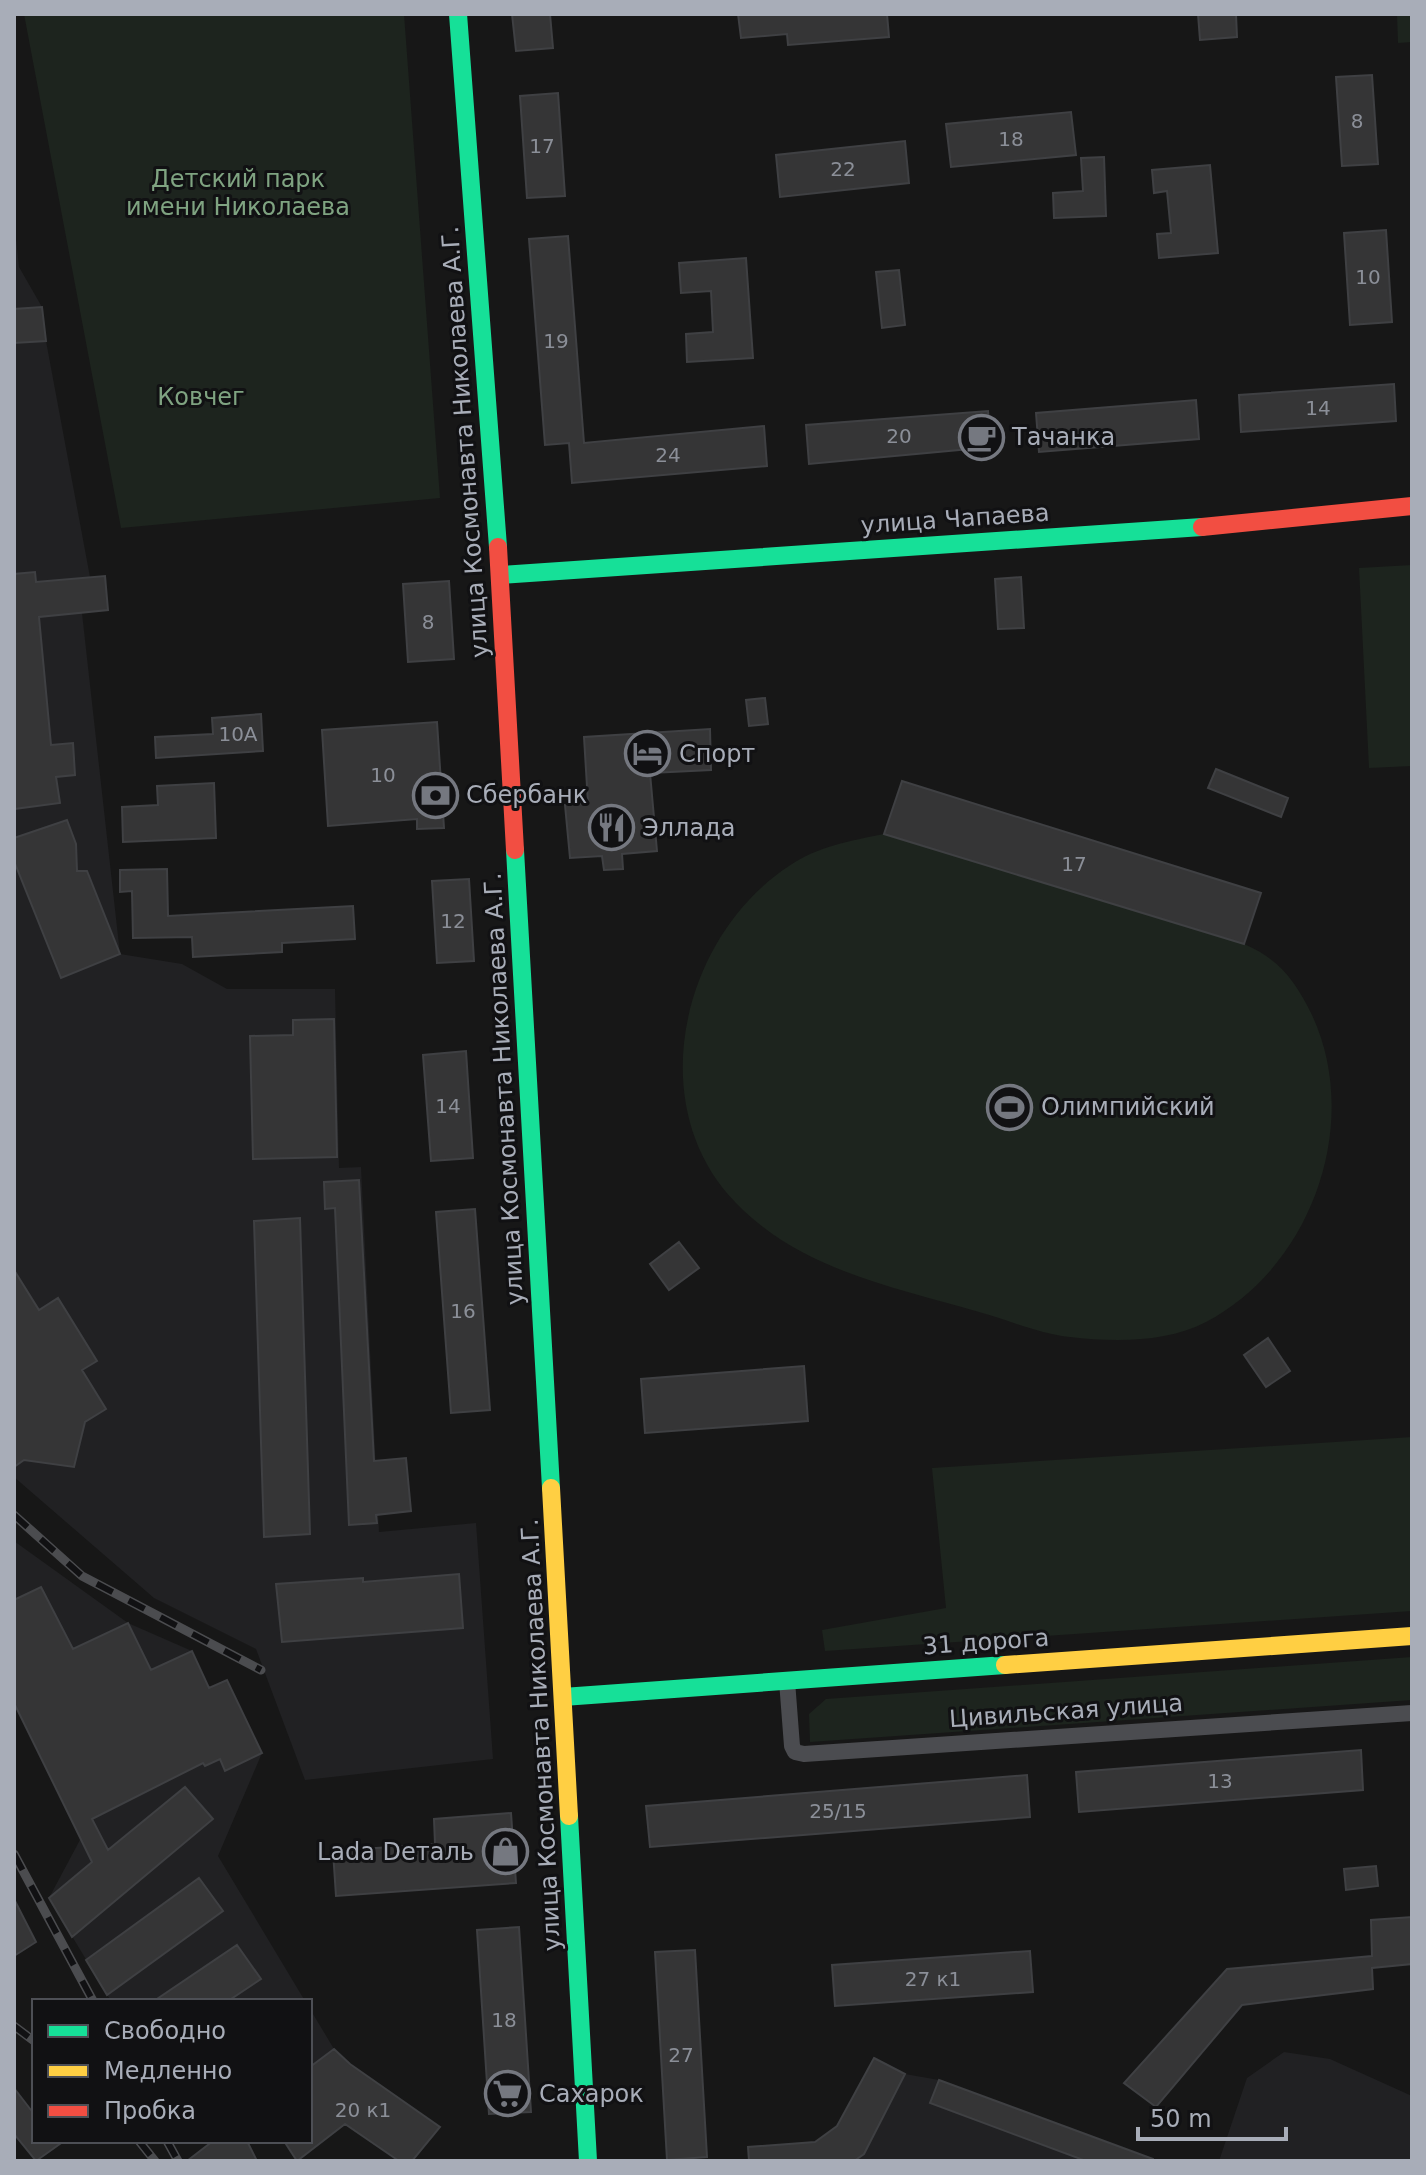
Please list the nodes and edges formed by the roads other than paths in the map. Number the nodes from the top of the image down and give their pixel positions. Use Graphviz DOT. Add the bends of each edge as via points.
graph roads {
  1 [pos="458,14"];
  2 [pos="1412,506"];
  3 [pos="500,575"];
  4 [pos="1412,1636"];
  5 [pos="787,1681"];
  6 [pos="563,1697"];
  7 [pos="1412,1713"];
  8 [pos="588,2161"];
  1 -- 3 [label="street, улица Космонавта Николаева А.Г."];
  2 -- 3 [label="street, улица Чапаева" via="1226,525"];
  3 -- 6 [label="street, улица Космонавта Николаева А.Г."];
  4 -- 5 [label="street, 31 дорога"];
  5 -- 6 [label="street, 31 дорога"];
  5 -- 7 [label="street, Цивильская улица" via="792,1746 804,1754"];
  6 -- 8 [label="street, улица Космонавта Николаева А.Г."];
}
